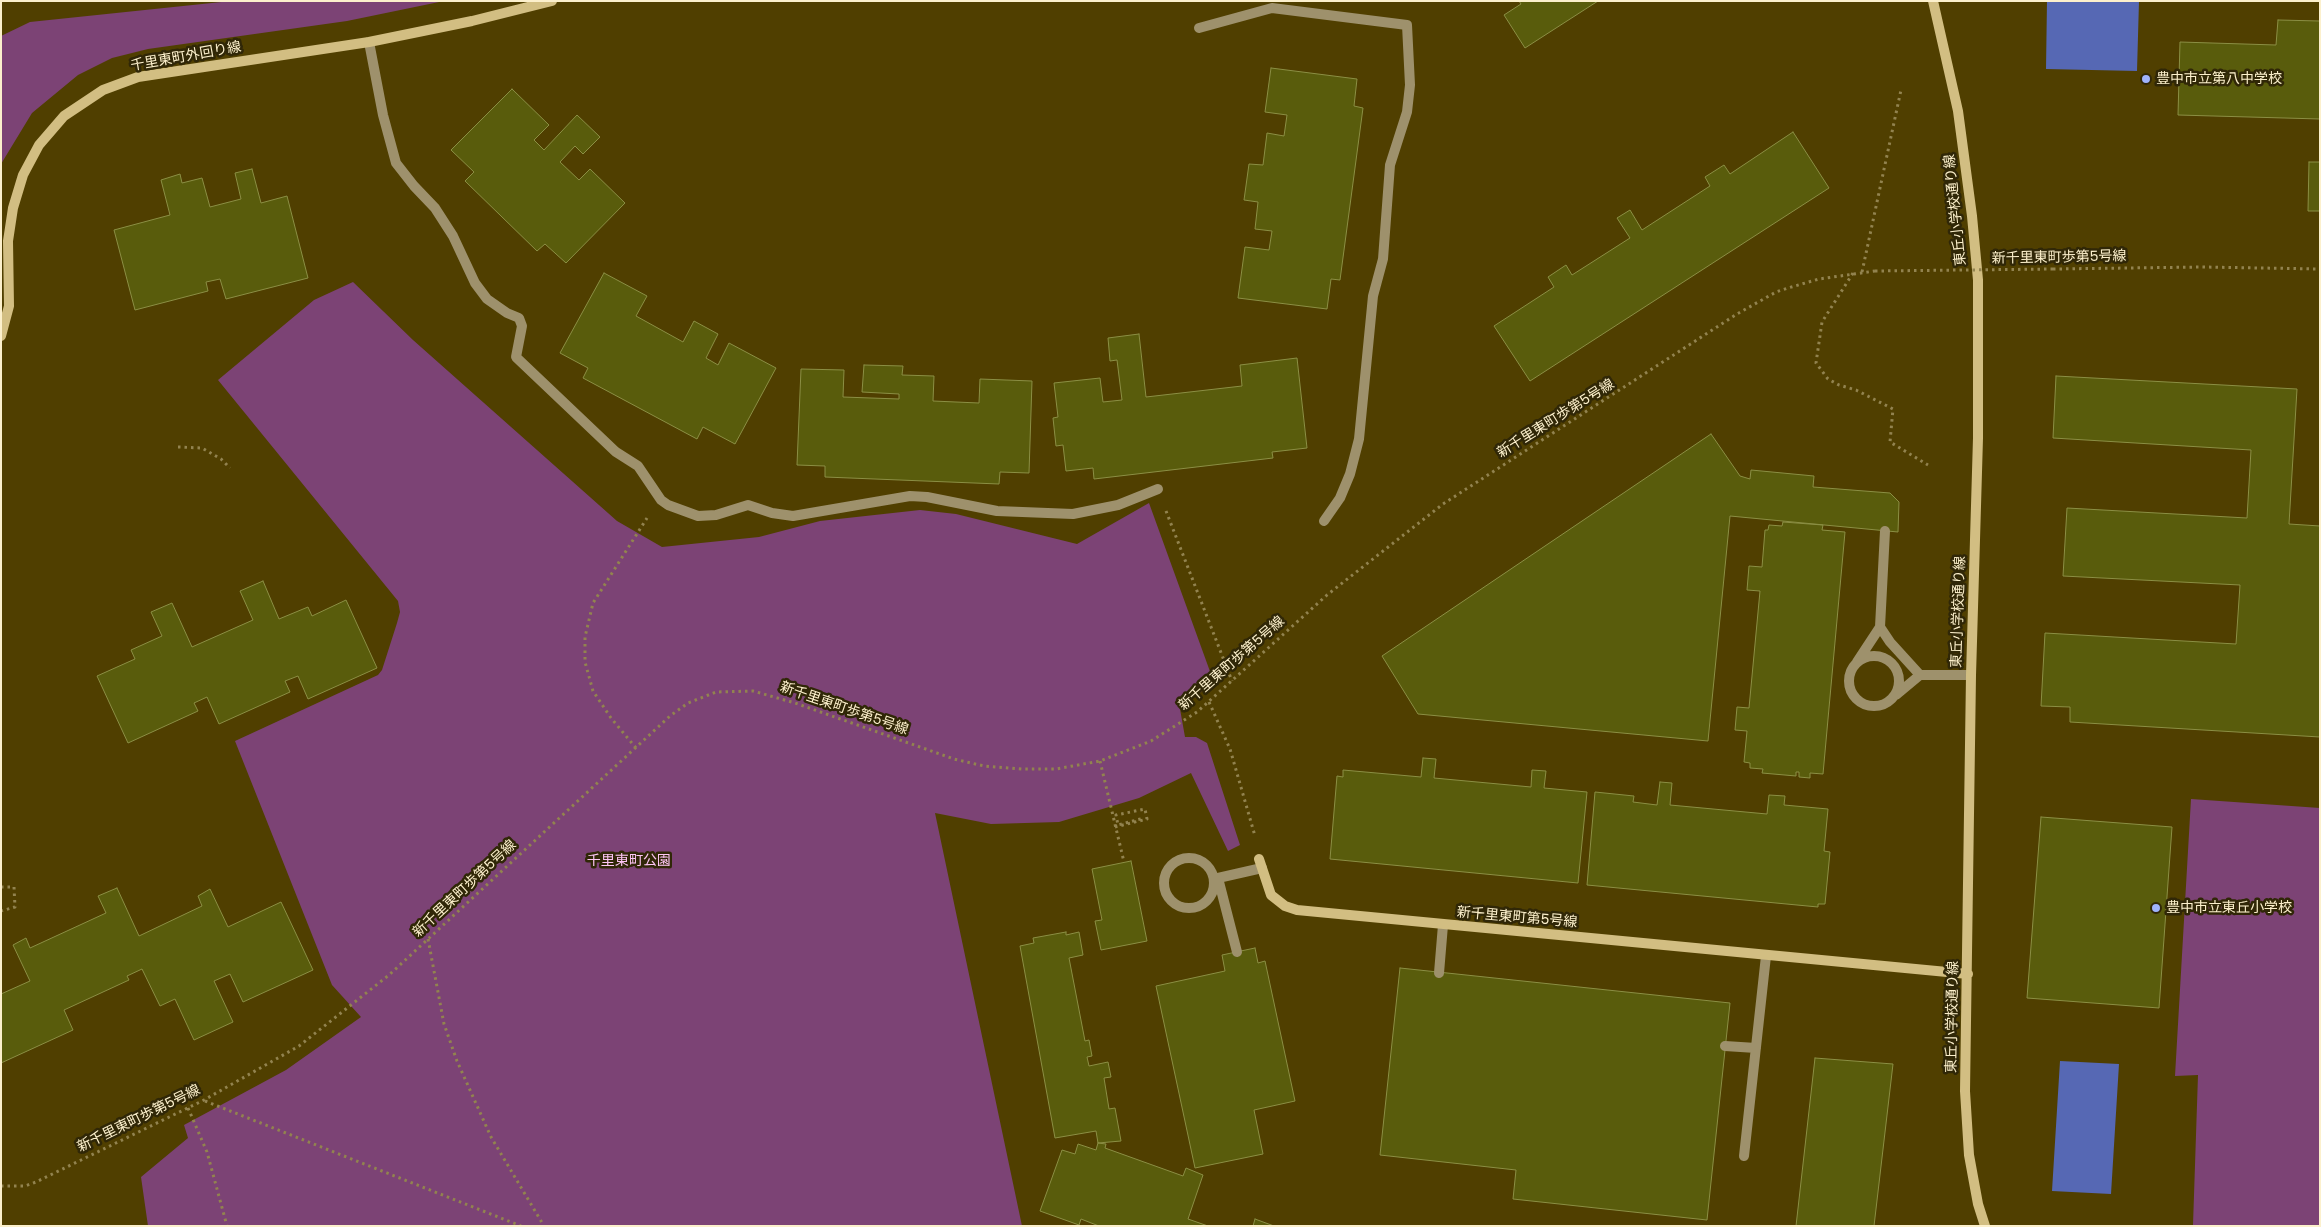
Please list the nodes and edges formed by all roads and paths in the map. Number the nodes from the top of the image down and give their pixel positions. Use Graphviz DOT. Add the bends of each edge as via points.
graph roads {
  1 [pos="552,1"];
  2 [pos="1934,1"];
  3 [pos="1199,28"];
  4 [pos="369,42"];
  5 [pos="1900,90"];
  6 [pos="2320,269"];
  7 [pos="1862,272"];
  8 [pos="1853,273"];
  9 [pos="1,336"];
  10 [pos="178,447"];
  11 [pos="1928,465"];
  12 [pos="230,468"];
  13 [pos="1158,489"];
  14 [pos="661,500"];
  15 [pos="1324,521"];
  16 [pos="1885,531"];
  17 [pos="1880,628"];
  18 [pos="1855,665"];
  19 [pos="1920,675"];
  20 [pos="1971,675"];
  21 [pos="1232,681"];
  22 [pos="1894,698"];
  23 [pos="1209,702"];
  24 [pos="636,748"];
  25 [pos="1100,761"];
  26 [pos="1144,818"];
  27 [pos="1115,827"];
  28 [pos="1124,862"];
  29 [pos="1260,864"];
  30 [pos="1216,880"];
  31 [pos="1,887"];
  32 [pos="1,911"];
  33 [pos="1442,925"];
  34 [pos="428,939"];
  35 [pos="1237,952"];
  36 [pos="1766,956"];
  37 [pos="1438,972"];
  38 [pos="1968,974"];
  39 [pos="1725,1046"];
  40 [pos="1756,1048"];
  41 [pos="204,1100"];
  42 [pos="188,1108"];
  43 [pos="1744,1156"];
  44 [pos="1,1186"];
  45 [pos="227,1226"];
  46 [pos="520,1226"];
  47 [pos="544,1226"];
  48 [pos="1985,1226"];
  1 -- 4 [label="street, 千里東町外回り線"];
  2 -- 20 [label="street, 東丘小学校通り線" via="1958,112 1978,280 1978,438"];
  3 -- 15 [label="lane" via="1272,8 1408,25 1410,85 1407,112 1390,165 1383,259 1373,296 1359,439 1343,490"];
  4 -- 9 [label="street, 千里東町外回り線" via="138,77 103,90 64,116 39,145 23,175 12,208 8,241 9,306"];
  4 -- 14 [label="lane" via="396,162 435,208 487,299 518,318 522,326 516,357 616,452 638,466"];
  5 -- 7 [label="path"];
  6 -- 7 [label="path, 新千里東町歩第5号線, bridge" via="2202,267"];
  7 -- 8 [label="path, 新千里東町歩第5号線"];
  8 -- 11 [label="path" via="1822,322 1816,363 1828,379 1893,410 1890,442"];
  8 -- 21 [label="path, 新千里東町歩第5号線" via="1819,278 1776,292 1758,302 1443,504 1327,595"];
  10 -- 12 [label="path" via="202,448"];
  13 -- 14 [label="lane" via="1118,505 1073,514 997,511 910,496 794,516 748,506 716,515 698,516"];
  13 -- 21 [label="path"];
  14 -- 24 [label="path" via="652,507 593,603 584,637 585,662 593,691 610,718"];
  16 -- 17 [label="lane"];
  17 -- 18 [label="lane"];
  17 -- 19 [label="lane"];
  18 -- 22 [label="lane" via="1849,683 1858,701 1877,707"];
  18 -- 22 [label="lane" via="1872,656 1891,662 1900,680"];
  19 -- 20 [label="lane"];
  19 -- 22 [label="lane"];
  20 -- 38 [label="street, 東丘小学校通り線"];
  21 -- 23 [label="path, 新千里東町歩第5号線"];
  23 -- 25 [label="path, 新千里東町歩第5号線" via="1151,741"];
  23 -- 29 [label="path" via="1230,749 1257,841"];
  24 -- 25 [label="path, 新千里東町歩第5号線" via="688,703 716,692 738,690 795,703 954,759 984,766 1056,768"];
  24 -- 34 [label="path, 新千里東町歩第5号線"];
  25 -- 27 [label="path"];
  26 -- 27 [label="path" via="1118,825 1116,815 1145,809 1147,819"];
  27 -- 28 [label="path"];
  29 -- 30 [label="lane"];
  29 -- 33 [label="street, 新千里東町第5号線" via="1271,895 1285,906 1297,910"];
  30 -- 30 [label="lane" via="1208,899 1191,908 1172,902 1164,884 1170,867 1177,860 1187,858 1206,863"];
  30 -- 35 [label="lane"];
  31 -- 32 [label="path" via="14,887 15,907"];
  33 -- 36 [label="street, 新千里東町第5号線"];
  33 -- 37 [label="lane"];
  34 -- 41 [label="path, 新千里東町歩第5号線" via="299,1046"];
  34 -- 47 [label="path" via="444,1024 457,1061 491,1137"];
  36 -- 38 [label="street, 新千里東町第5号線"];
  36 -- 40 [label="lane"];
  38 -- 48 [label="street, 東丘小学校通り線" via="1965,1116 1973,1183"];
  39 -- 40 [label="lane"];
  40 -- 43 [label="lane"];
  41 -- 42 [label="path, 新千里東町歩第5号線"];
  41 -- 46 [label="path"];
  42 -- 44 [label="path, 新千里東町歩第5号線" via="36,1182 25,1186"];
  42 -- 45 [label="path" via="207,1152"];
}
